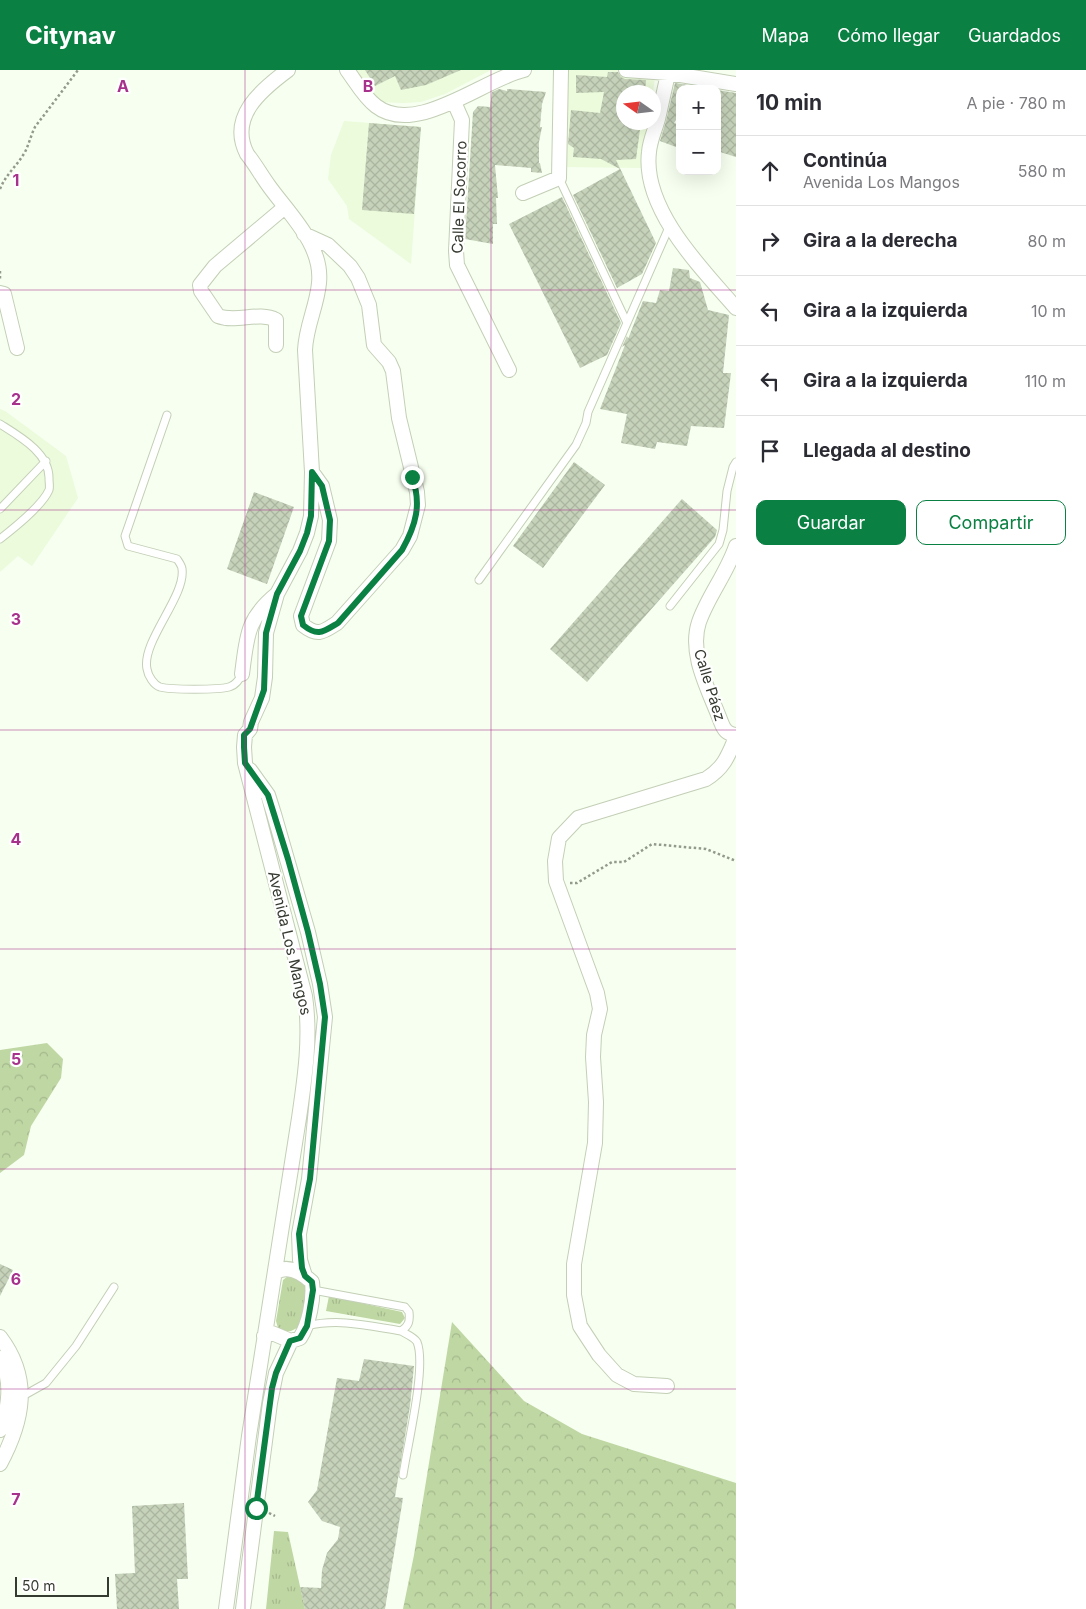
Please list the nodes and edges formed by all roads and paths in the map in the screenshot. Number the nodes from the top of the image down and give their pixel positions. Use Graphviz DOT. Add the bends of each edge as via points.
graph roads {
  1 [pos="78,70"];
  2 [pos="288,70"];
  3 [pos="348,70"];
  4 [pos="524,70"];
  5 [pos="561,70"];
  6 [pos="626,70"];
  7 [pos="668,71"];
  8 [pos="736,84"];
  9 [pos="454,102"];
  10 [pos="558,178"];
  11 [pos="0,189"];
  12 [pos="523,194"];
  13 [pos="286,207"];
  14 [pos="670,224"];
  15 [pos="304,234"];
  16 [pos="0,293"];
  17 [pos="736,308"];
  18 [pos="627,323"];
  19 [pos="276,345"];
  20 [pos="17,348"];
  21 [pos="509,370"];
  22 [pos="167,414"];
  23 [pos="0,424"];
  24 [pos="46,461"];
  25 [pos="736,462"];
  26 [pos="312,472"];
  27 [pos="0,509"];
  28 [pos="0,539"];
  29 [pos="736,546"];
  30 [pos="479,580"];
  31 [pos="277,594"];
  32 [pos="670,606"];
  33 [pos="242,674"];
  34 [pos="736,736"];
  35 [pos="245,763"];
  36 [pos="736,861"];
  37 [pos="556,881"];
  38 [pos="274,1273"];
  39 [pos="305,1276"];
  40 [pos="114,1287"];
  41 [pos="313,1290"];
  42 [pos="307,1326"];
  43 [pos="402,1331"];
  44 [pos="264,1336"];
  45 [pos="0,1337"];
  46 [pos="290,1341"];
  47 [pos="0,1358"];
  48 [pos="667,1386"];
  49 [pos="21,1397"];
  50 [pos="0,1430"];
  51 [pos="0,1464"];
  52 [pos="403,1475"];
  53 [pos="226,1609"];
  54 [pos="243,1609"];
  1 -- 11 [label="path" via="35,127 25,152 5,177"];
  2 -- 13 [label="street, Avenida Los Mangos" via="252,102 240,133 248,154"];
  3 -- 9 [label="street" via="368,98 386,112 413,115"];
  4 -- 9 [label="street" via="490,82"];
  5 -- 10 [label="street"];
  6 -- 7 [label="street"];
  7 -- 8 [label="street"];
  7 -- 14 [label="street" via="648,169 656,196"];
  9 -- 21 [label="street, Calle El Socorro" via="462,120 457,265"];
  10 -- 12 [label="street"];
  10 -- 18 [label="lane"];
  13 -- 15 [label="street, Avenida Los Mangos"];
  13 -- 19 [label="street" via="215,266 200,285 201,292 218,316 276,320"];
  14 -- 17 [label="street" via="693,259"];
  14 -- 18 [label="lane"];
  15 -- 26 [label="street, Avenida Los Mangos" via="318,263 319,281 305,350"];
  15 -- 26 [label="street" via="328,246 340,257 365,292 374,345 393,371 399,418 418,505 410,536 402,550 338,623 318,632 303,625 301,616 329,541 330,520 322,486"];
  16 -- 20 [label="street" via="4,294"];
  18 -- 30 [label="lane" via="576,445"];
  22 -- 33 [label="lane" via="125,536 128,546 177,559 182,568 181,583 148,654 146,669 160,687 207,690 231,687 239,682"];
  23 -- 24 [label="lane" via="23,439"];
  24 -- 27 [label="lane"];
  24 -- 28 [label="lane" via="50,472 49,489 21,522"];
  25 -- 32 [label="lane" via="726,492 719,544"];
  26 -- 31 [label="street, Avenida Los Mangos" via="311,516 307,533"];
  29 -- 34 [label="street, Calle Páez" via="700,621 696,643 720,722 724,730"];
  31 -- 33 [label="street" via="258,612 251,624"];
  31 -- 35 [label="street, Avenida Los Mangos" via="266,633 264,690 250,729 244,735"];
  34 -- 37 [label="street" via="718,772 706,779 578,818 559,838"];
  35 -- 38 [label="street, Avenida Los Mangos" via="308,1018 306,1069"];
  35 -- 39 [label="street, Avenida Los Mangos" via="268,795 274,814 308,932 325,1017 310,1179 299,1234 300,1260"];
  36 -- 37 [label="path" via="706,849 652,844 624,862 612,862 577,884"];
  37 -- 48 [label="street" via="600,1009 593,1057 595,1143 574,1264 574,1295 580,1326 617,1375 634,1384"];
  38 -- 39 [label="street" via="286,1268"];
  38 -- 44 [label="street, Avenida Los Mangos"];
  39 -- 41 [label="street, Avenida Los Mangos" via="312,1282"];
  40 -- 49 [label="lane" via="76,1346 46,1383"];
  41 -- 42 [label="street"];
  41 -- 43 [label="lane" via="405,1307 410,1312 410,1319"];
  42 -- 43 [label="lane" via="333,1321"];
  42 -- 46 [label="street" via="300,1338"];
  43 -- 52 [label="lane" via="418,1344 420,1368"];
  44 -- 46 [label="street" via="272,1333"];
  44 -- 53 [label="street, Avenida Los Mangos"];
  45 -- 49 [label="street" via="17,1367"];
  46 -- 54 [label="street" via="276,1373 270,1403"];
  47 -- 50 [label="street" via="8,1380 7,1403"];
  49 -- 51 [label="street" via="16,1427"];
}
